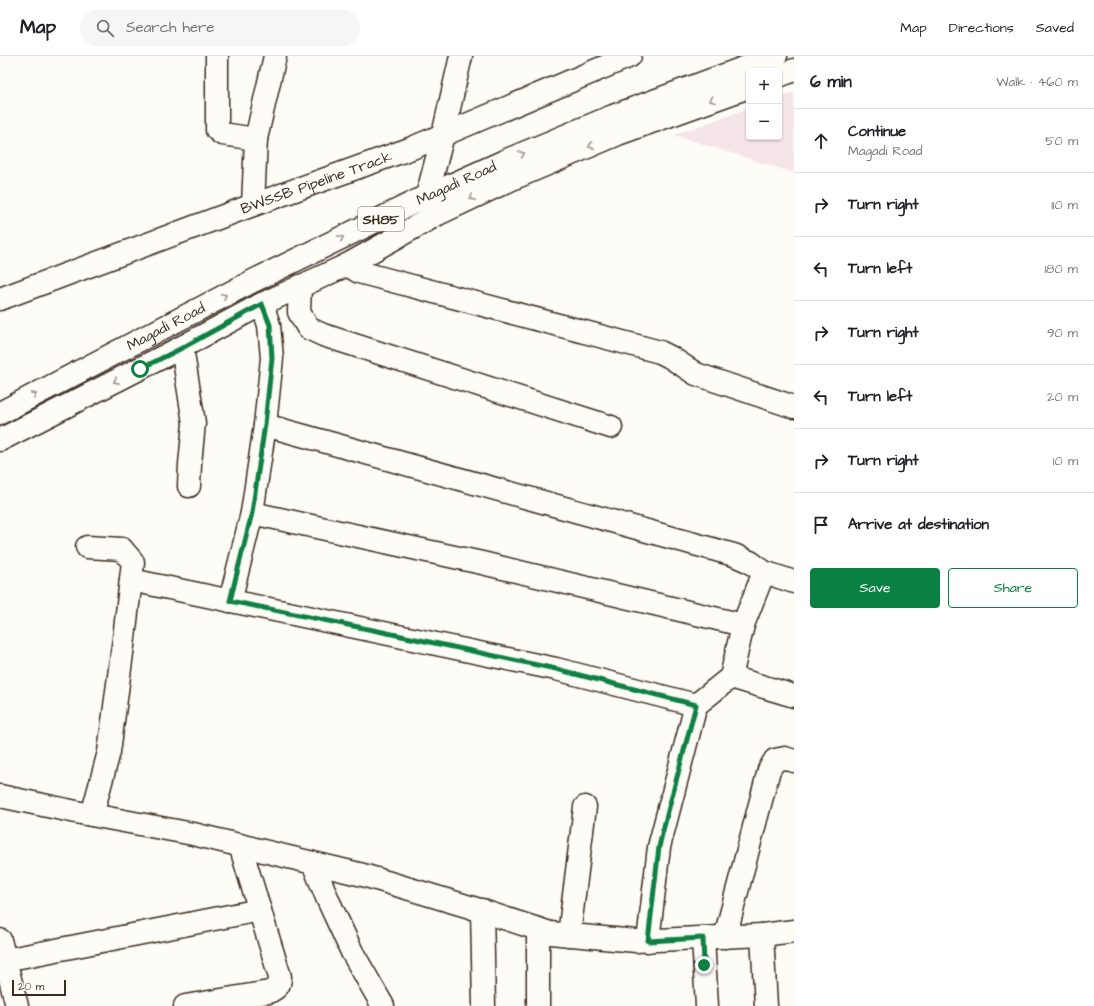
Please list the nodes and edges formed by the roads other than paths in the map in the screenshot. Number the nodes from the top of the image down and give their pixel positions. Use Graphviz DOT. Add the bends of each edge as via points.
graph roads {
  1 [pos="217,56"];
  2 [pos="275,56"];
  3 [pos="461,56"];
  4 [pos="630,56"];
  5 [pos="776,56"];
  6 [pos="794,70"];
  7 [pos="782,75"];
  8 [pos="746,88"];
  9 [pos="443,135"];
  10 [pos="256,139"];
  11 [pos="427,196"];
  12 [pos="253,205"];
  13 [pos="347,265"];
  14 [pos="300,286"];
  15 [pos="0,299"];
  16 [pos="262,304"];
  17 [pos="182,348"];
  18 [pos="794,407"];
  19 [pos="0,413"];
  20 [pos="265,424"];
  21 [pos="611,427"];
  22 [pos="0,440"];
  23 [pos="189,486"];
  24 [pos="252,513"];
  25 [pos="87,547"];
  26 [pos="764,572"];
  27 [pos="131,580"];
  28 [pos="794,582"];
  29 [pos="230,601"];
  30 [pos="743,625"];
  31 [pos="731,677"];
  32 [pos="794,696"];
  33 [pos="696,705"];
  34 [pos="794,761"];
  35 [pos="0,796"];
  36 [pos="585,807"];
  37 [pos="92,815"];
  38 [pos="240,845"];
  39 [pos="313,863"];
  40 [pos="260,910"];
  41 [pos="482,910"];
  42 [pos="538,929"];
  43 [pos="794,931"];
  44 [pos="569,935"];
  45 [pos="762,935"];
  46 [pos="725,937"];
  47 [pos="703,938"];
  48 [pos="648,941"];
  49 [pos="2,950"];
  50 [pos="17,1006"];
  51 [pos="185,1006"];
  52 [pos="383,1006"];
  53 [pos="484,1006"];
  54 [pos="538,1006"];
  55 [pos="707,1006"];
  56 [pos="766,1006"];
  1 -- 10 [label="street" via="217,130 222,134"];
  2 -- 10 [label="street"];
  3 -- 9 [label="street"];
  4 -- 9 [label="street, BWSSB Pipeline Track"];
  11 -- 5 [label="street, Magadi Road / SH85, one-way" via="613,116"];
  6 -- 7 [label="street"];
  8 -- 13 [label="street, Magadi Road / SH85, one-way" via="618,134 512,179 438,214"];
  9 -- 11 [label="street"];
  9 -- 12 [label="street, BWSSB Pipeline Track"];
  10 -- 12 [label="street"];
  19 -- 11 [label="street, Magadi Road / SH85, one-way" via="240,288"];
  12 -- 15 [label="street, BWSSB Pipeline Track"];
  13 -- 14 [label="street, Magadi Road / SH85"];
  13 -- 18 [label="street" via="360,272 660,352 696,374"];
  14 -- 16 [label="street, Magadi Road / SH85"];
  14 -- 21 [label="street" via="299,312 308,328 322,335"];
  16 -- 17 [label="street, Magadi Road / SH85"];
  16 -- 20 [label="street" via="270,325 272,358"];
  17 -- 22 [label="street, Magadi Road / SH85, one-way"];
  17 -- 23 [label="street" via="194,423"];
  20 -- 24 [label="street"];
  20 -- 26 [label="street" via="734,555"];
  24 -- 29 [label="street"];
  24 -- 30 [label="street"];
  25 -- 27 [label="street" via="122,550 133,562"];
  26 -- 28 [label="street"];
  26 -- 30 [label="street"];
  27 -- 29 [label="street"];
  27 -- 37 [label="street" via="109,752"];
  29 -- 33 [label="street" via="556,669"];
  30 -- 31 [label="street"];
  31 -- 32 [label="street"];
  31 -- 33 [label="street"];
  33 -- 48 [label="street" via="659,847"];
  34 -- 46 [label="street" via="785,758 775,760 768,770"];
  35 -- 37 [label="street"];
  36 -- 44 [label="street"];
  37 -- 38 [label="street"];
  38 -- 39 [label="street"];
  38 -- 40 [label="street"];
  39 -- 41 [label="street"];
  39 -- 52 [label="street" via="352,952"];
  40 -- 49 [label="street"];
  40 -- 51 [label="street" via="280,977 279,986 270,992"];
  41 -- 42 [label="street"];
  41 -- 53 [label="street"];
  42 -- 44 [label="street"];
  42 -- 54 [label="street"];
  43 -- 45 [label="street"];
  44 -- 48 [label="street"];
  45 -- 46 [label="street"];
  45 -- 56 [label="street"];
  46 -- 47 [label="street"];
  47 -- 48 [label="street"];
  47 -- 55 [label="street"];
  49 -- 50 [label="street"];
}
